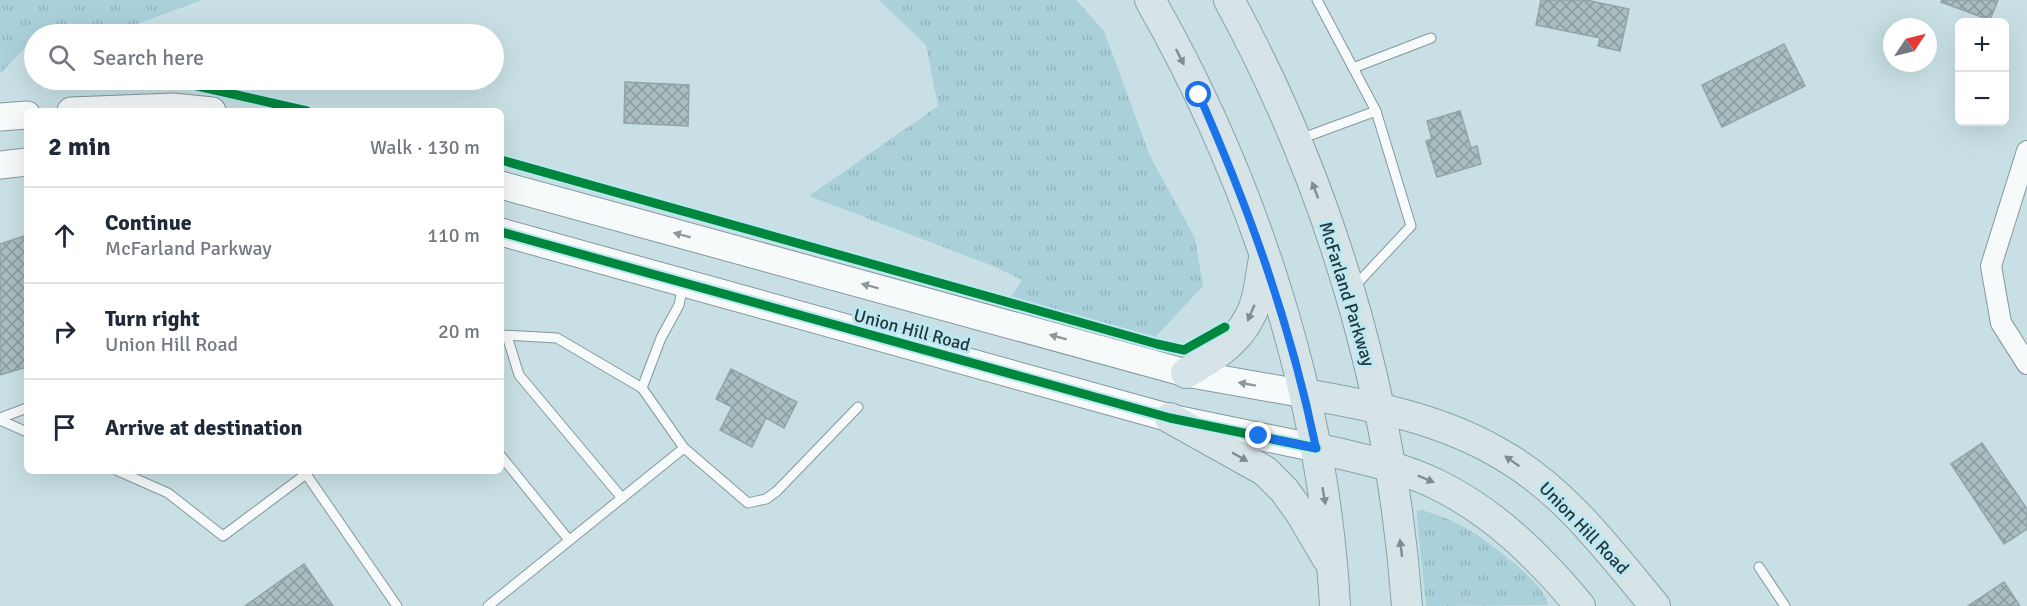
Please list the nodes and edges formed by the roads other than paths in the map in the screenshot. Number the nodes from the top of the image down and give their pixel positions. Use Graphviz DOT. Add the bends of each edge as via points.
graph roads {
  1 [pos="1150,0"];
  2 [pos="1229,0"];
  3 [pos="1317,0"];
  4 [pos="1431,38"];
  5 [pos="1353,68"];
  6 [pos="148,108"];
  7 [pos="183,108"];
  8 [pos="1376,111"];
  9 [pos="24,115"];
  10 [pos="0,117"];
  11 [pos="1296,141"];
  12 [pos="2027,151"];
  13 [pos="24,162"];
  14 [pos="0,165"];
  15 [pos="504,186"];
  16 [pos="504,233"];
  17 [pos="1264,256"];
  18 [pos="683,283"];
  19 [pos="1349,292"];
  20 [pos="504,336"];
  21 [pos="2027,364"];
  22 [pos="1186,372"];
  23 [pos="642,388"];
  24 [pos="1305,394"];
  25 [pos="858,407"];
  26 [pos="1379,407"];
  27 [pos="24,409"];
  28 [pos="1170,418"];
  29 [pos="0,419"];
  30 [pos="24,431"];
  31 [pos="684,448"];
  32 [pos="1316,448"];
  33 [pos="504,460"];
  34 [pos="1389,466"];
  35 [pos="125,474"];
  36 [pos="306,474"];
  37 [pos="308,474"];
  38 [pos="622,498"];
  39 [pos="569,540"];
  40 [pos="1760,567"];
  41 [pos="1334,570"];
  42 [pos="397,606"];
  43 [pos="488,606"];
  44 [pos="1335,606"];
  45 [pos="1407,606"];
  46 [pos="1580,606"];
  47 [pos="1655,606"];
  48 [pos="1785,606"];
  1 -- 17 [label="main road, one-way" via="1199,95"];
  2 -- 11 [label="main road, McFarland Parkway"];
  3 -- 5 [label="lane"];
  4 -- 5 [label="lane"];
  5 -- 8 [label="lane"];
  6 -- 7 [label="street"];
  8 -- 11 [label="lane"];
  8 -- 19 [label="lane" via="1411,226"];
  9 -- 10 [label="street"];
  19 -- 11 [label="main road, McFarland Parkway, one-way"];
  12 -- 21 [label="street" via="1991,266 2001,323"];
  13 -- 14 [label="street"];
  22 -- 15 [label="street, Union Hill Road, one-way"];
  16 -- 18 [label="street, Union Hill Road"];
  17 -- 22 [label="main road, one-way" via="1249,319 1233,341"];
  17 -- 24 [label="main road"];
  18 -- 23 [label="lane" via="679,305 661,338"];
  18 -- 28 [label="street, Union Hill Road"];
  19 -- 26 [label="main road, McFarland Parkway"];
  20 -- 23 [label="lane" via="556,338"];
  20 -- 38 [label="lane" via="519,375"];
  24 -- 22 [label="street, Union Hill Road, one-way"];
  23 -- 31 [label="lane"];
  24 -- 26 [label="main road, Union Hill Road"];
  24 -- 32 [label="main road"];
  25 -- 31 [label="lane" via="766,499 748,502"];
  26 -- 34 [label="main road, McFarland Parkway"];
  47 -- 26 [label="main road, Union Hill Road, one-way" via="1569,507 1505,456 1472,438"];
  27 -- 29 [label="lane"];
  28 -- 32 [label="street, Union Hill Road"];
  28 -- 41 [label="main road, one-way" via="1265,471 1300,512"];
  29 -- 30 [label="lane"];
  31 -- 38 [label="lane"];
  32 -- 34 [label="main road, Union Hill Road"];
  32 -- 41 [label="main road, one-way"];
  33 -- 39 [label="lane"];
  45 -- 34 [label="main road, McFarland Parkway, one-way"];
  34 -- 46 [label="main road, Union Hill Road, one-way" via="1438,484 1506,529 1541,560"];
  35 -- 36 [label="lane" via="168,493 223,536"];
  37 -- 42 [label="lane"];
  38 -- 39 [label="lane"];
  39 -- 43 [label="lane"];
  40 -- 48 [label="lane"];
  41 -- 44 [label="main road"];
}
